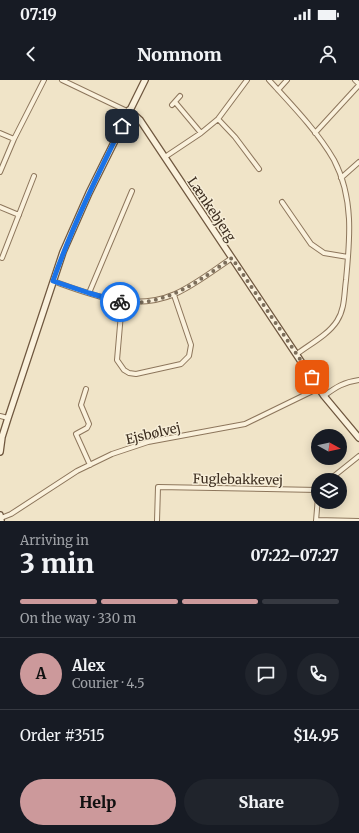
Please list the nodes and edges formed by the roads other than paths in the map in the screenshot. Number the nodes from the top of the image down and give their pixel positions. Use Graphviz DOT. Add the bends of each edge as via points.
graph roads {
  1 [pos="44,80"];
  2 [pos="62,80"];
  3 [pos="73,80"];
  4 [pos="145,80"];
  5 [pos="241,80"];
  6 [pos="269,80"];
  7 [pos="287,80"];
  8 [pos="355,80"];
  9 [pos="246,82"];
  10 [pos="359,85"];
  11 [pos="76,86"];
  12 [pos="278,90"];
  13 [pos="180,96"];
  14 [pos="129,111"];
  15 [pos="218,119"];
  16 [pos="0,133"];
  17 [pos="201,133"];
  18 [pos="315,133"];
  19 [pos="14,139"];
  20 [pos="165,157"];
  21 [pos="359,162"];
  22 [pos="259,169"];
  23 [pos="0,172"];
  24 [pos="34,176"];
  25 [pos="341,178"];
  26 [pos="132,191"];
  27 [pos="282,202"];
  28 [pos="0,208"];
  29 [pos="18,215"];
  30 [pos="348,257"];
  31 [pos="2,258"];
  32 [pos="232,258"];
  33 [pos="53,281"];
  34 [pos="89,293"];
  35 [pos="174,294"];
  36 [pos="122,302"];
  37 [pos="297,354"];
  38 [pos="359,380"];
  39 [pos="319,388"];
  40 [pos="86,389"];
  41 [pos="324,396"];
  42 [pos="0,416"];
  43 [pos="8,418"];
  44 [pos="359,438"];
  45 [pos="0,452"];
  46 [pos="359,456"];
  47 [pos="90,465"];
  48 [pos="338,473"];
  49 [pos="311,490"];
  50 [pos="317,509"];
  51 [pos="1,518"];
  52 [pos="316,520"];
  53 [pos="157,521"];
  54 [pos="359,521"];
  1 -- 19 [label="street"];
  2 -- 11 [label="street"];
  3 -- 11 [label="street"];
  4 -- 14 [label="street"];
  5 -- 9 [label="street"];
  6 -- 12 [label="street"];
  7 -- 12 [label="street"];
  8 -- 10 [label="street"];
  9 -- 15 [label="street"];
  10 -- 18 [label="street"];
  11 -- 14 [label="street"];
  12 -- 18 [label="street"];
  13 -- 17 [label="street" via="174,103"];
  14 -- 20 [label="street, Lænkebjerg" via="140,120"];
  14 -- 33 [label="street" via="88,193"];
  15 -- 17 [label="street"];
  15 -- 22 [label="street"];
  16 -- 19 [label="street"];
  17 -- 20 [label="street"];
  18 -- 25 [label="street" via="335,162"];
  19 -- 23 [label="street"];
  20 -- 32 [label="street, Lænkebjerg"];
  21 -- 25 [label="street"];
  24 -- 29 [label="street"];
  25 -- 30 [label="street" via="349,213"];
  26 -- 34 [label="street"];
  27 -- 30 [label="street" via="311,244 324,253"];
  28 -- 29 [label="street"];
  29 -- 31 [label="street"];
  30 -- 37 [label="street" via="343,305 336,322"];
  32 -- 35 [label="street"];
  32 -- 37 [label="street, Lænkebjerg"];
  33 -- 34 [label="street"];
  33 -- 43 [label="street"];
  34 -- 36 [label="street"];
  35 -- 36 [label="street" via="144,302"];
  35 -- 36 [label="street" via="191,345 189,356 181,364 136,374 124,370 117,360"];
  37 -- 39 [label="street, Lænkebjerg"];
  38 -- 41 [label="street" via="338,385"];
  39 -- 41 [label="street, Lænkebjerg"];
  39 -- 47 [label="street, Ejsbølvej" via="245,424 148,442 112,454"];
  40 -- 47 [label="street" via="81,405 89,424 76,434"];
  41 -- 44 [label="street, Lænkebjerg"];
  42 -- 43 [label="street"];
  43 -- 45 [label="street"];
  46 -- 48 [label="street"];
  47 -- 51 [label="street, Ejsbølvej"];
  49 -- 53 [label="street, Fuglebakkevej" via="158,488"];
  50 -- 52 [label="street"];
  52 -- 54 [label="street"];
}
